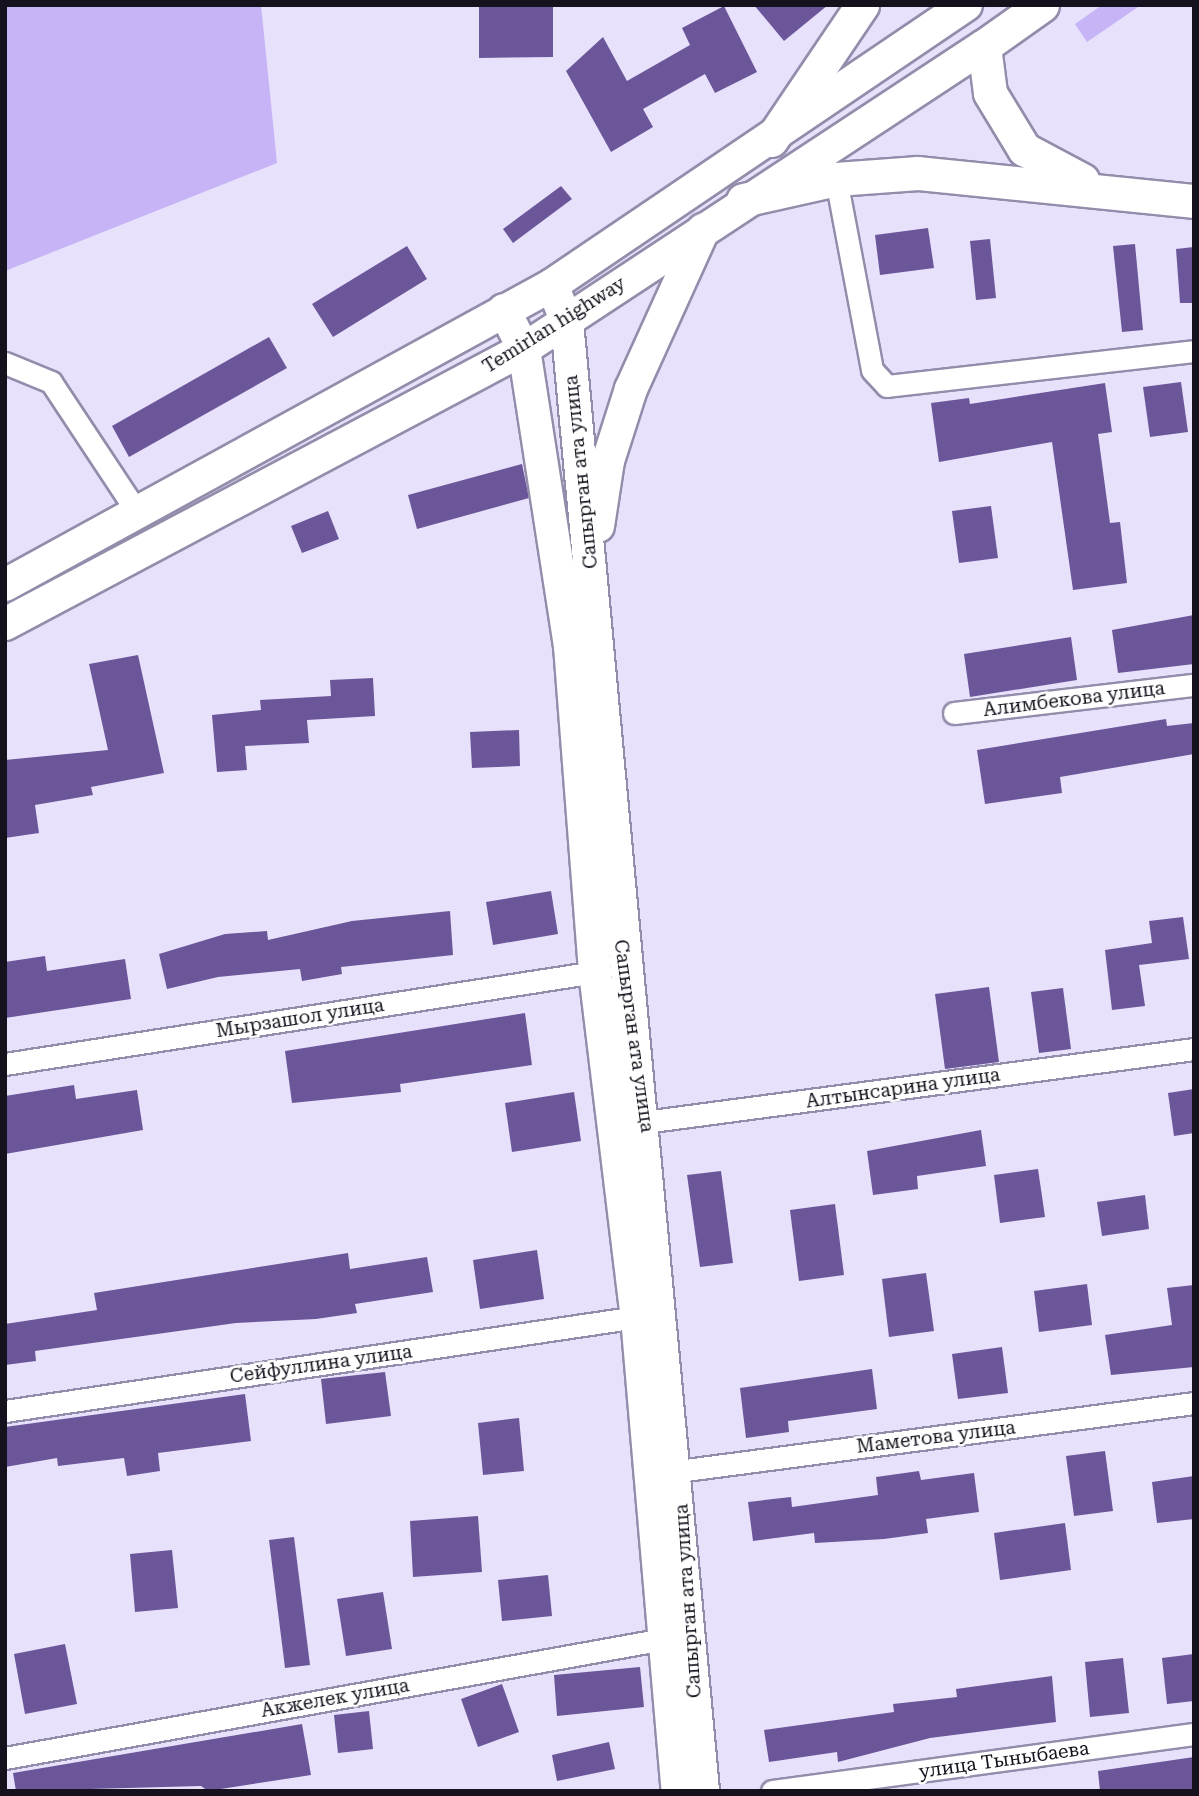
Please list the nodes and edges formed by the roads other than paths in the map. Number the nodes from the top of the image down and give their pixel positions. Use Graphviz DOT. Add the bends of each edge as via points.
graph roads {
  1 [pos="862,5"];
  2 [pos="966,5"];
  3 [pos="1042,5"];
  4 [pos="984,46"];
  5 [pos="771,140"];
  6 [pos="835,179"];
  7 [pos="1114,191"];
  8 [pos="743,200"];
  9 [pos="1194,201"];
  10 [pos="706,225"];
  11 [pos="552,285"];
  12 [pos="504,310"];
  13 [pos="567,322"];
  14 [pos="524,349"];
  15 [pos="1194,351"];
  16 [pos="5,363"];
  17 [pos="139,515"];
  18 [pos="591,572"];
  19 [pos="5,585"];
  20 [pos="5,624"];
  21 [pos="1194,684"];
  22 [pos="954,713"];
  23 [pos="595,972"];
  24 [pos="1194,1049"];
  25 [pos="5,1064"];
  26 [pos="646,1123"];
  27 [pos="613,1126"];
  28 [pos="637,1317"];
  29 [pos="1194,1403"];
  30 [pos="5,1411"];
  31 [pos="678,1471"];
  32 [pos="664,1639"];
  33 [pos="1194,1734"];
  34 [pos="5,1758"];
  35 [pos="678,1791"];
  36 [pos="703,1791"];
  37 [pos="772,1791"];
  1 -- 5 [label="highway"];
  2 -- 5 [label="main road, Temirlan highway"];
  3 -- 4 [label="highway, Temirlan highway"];
  4 -- 7 [label="highway" via="990,93 1024,149 1061,173"];
  4 -- 8 [label="main road, Temirlan highway"];
  5 -- 11 [label="main road, Temirlan highway"];
  6 -- 7 [label="highway" via="918,173"];
  6 -- 8 [label="highway"];
  6 -- 15 [label="street" via="872,370 887,386"];
  7 -- 9 [label="highway"];
  8 -- 10 [label="main road, Temirlan highway"];
  10 -- 13 [label="main road, Temirlan highway"];
  10 -- 18 [label="main road" via="631,389 608,461"];
  11 -- 12 [label="main road, Temirlan highway"];
  11 -- 13 [label="main road, Сапырган ата улица"];
  12 -- 14 [label="main road, Сапырган ата улица"];
  12 -- 17 [label="main road, Temirlan highway"];
  13 -- 14 [label="main road, Temirlan highway"];
  13 -- 18 [label="main road, Сапырган ата улица"];
  14 -- 20 [label="main road, Temirlan highway"];
  14 -- 23 [label="main road, Сапырган ата улица" via="570,646"];
  16 -- 17 [label="street" via="51,382"];
  17 -- 19 [label="main road, Temirlan highway"];
  18 -- 26 [label="main road, Сапырган ата улица" via="623,976"];
  21 -- 22 [label="street, Алимбекова улица"];
  23 -- 25 [label="street, Мырзашол улица"];
  23 -- 27 [label="main road, Сапырган ата улица"];
  24 -- 26 [label="street, Алтынсарина улица"];
  26 -- 27 [label="street, Алтынсарина улица"];
  26 -- 31 [label="main road, Сапырган ата улица"];
  27 -- 28 [label="main road, Сапырган ата улица"];
  28 -- 30 [label="street, Сейфуллина улица"];
  28 -- 32 [label="main road, Сапырган ата улица"];
  29 -- 31 [label="street, Маметова улица"];
  31 -- 36 [label="main road, Сапырган ата улица"];
  32 -- 34 [label="street, Акжелек улица"];
  32 -- 35 [label="main road, Сапырган ата улица"];
  33 -- 37 [label="street, улица Тыныбаева"];
}
